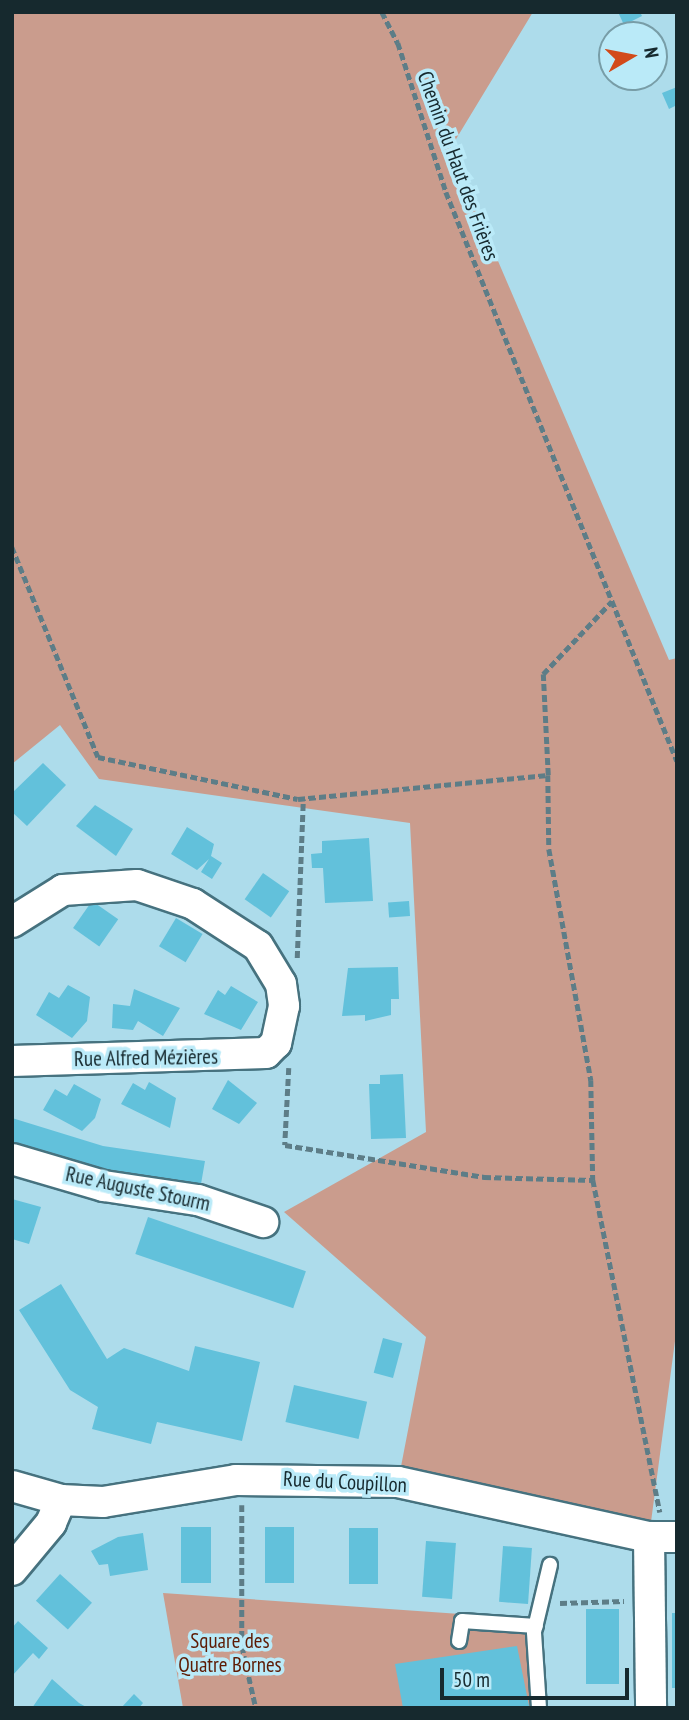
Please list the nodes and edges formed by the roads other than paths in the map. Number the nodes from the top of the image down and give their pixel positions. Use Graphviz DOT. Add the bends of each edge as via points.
graph roads {
  1 [pos="12,922"];
  2 [pos="12,1061"];
  3 [pos="12,1159"];
  4 [pos="263,1222"];
  5 [pos="12,1486"];
  6 [pos="61,1500"];
  7 [pos="663,1537"];
  8 [pos="550,1565"];
  9 [pos="12,1570"];
  10 [pos="536,1626"];
  11 [pos="459,1641"];
  12 [pos="539,1708"];
  13 [pos="651,1708"];
  1 -- 2 [label="street, Rue Alfred Mézières" via="39,901 90,884 137,885 193,905 258,946 270,963 284,1006 276,1043 250,1056"];
  3 -- 4 [label="street, Rue Auguste Stourm" via="104,1186 198,1199"];
  5 -- 6 [label="street, Rue du Coupillon"];
  6 -- 7 [label="street, Rue du Coupillon" via="103,1502 236,1480 398,1482"];
  6 -- 9 [label="street" via="51,1524"];
  7 -- 13 [label="street" via="649,1592"];
  8 -- 10 [label="lane"];
  10 -- 11 [label="lane" via="463,1621"];
  10 -- 12 [label="lane"];
}
